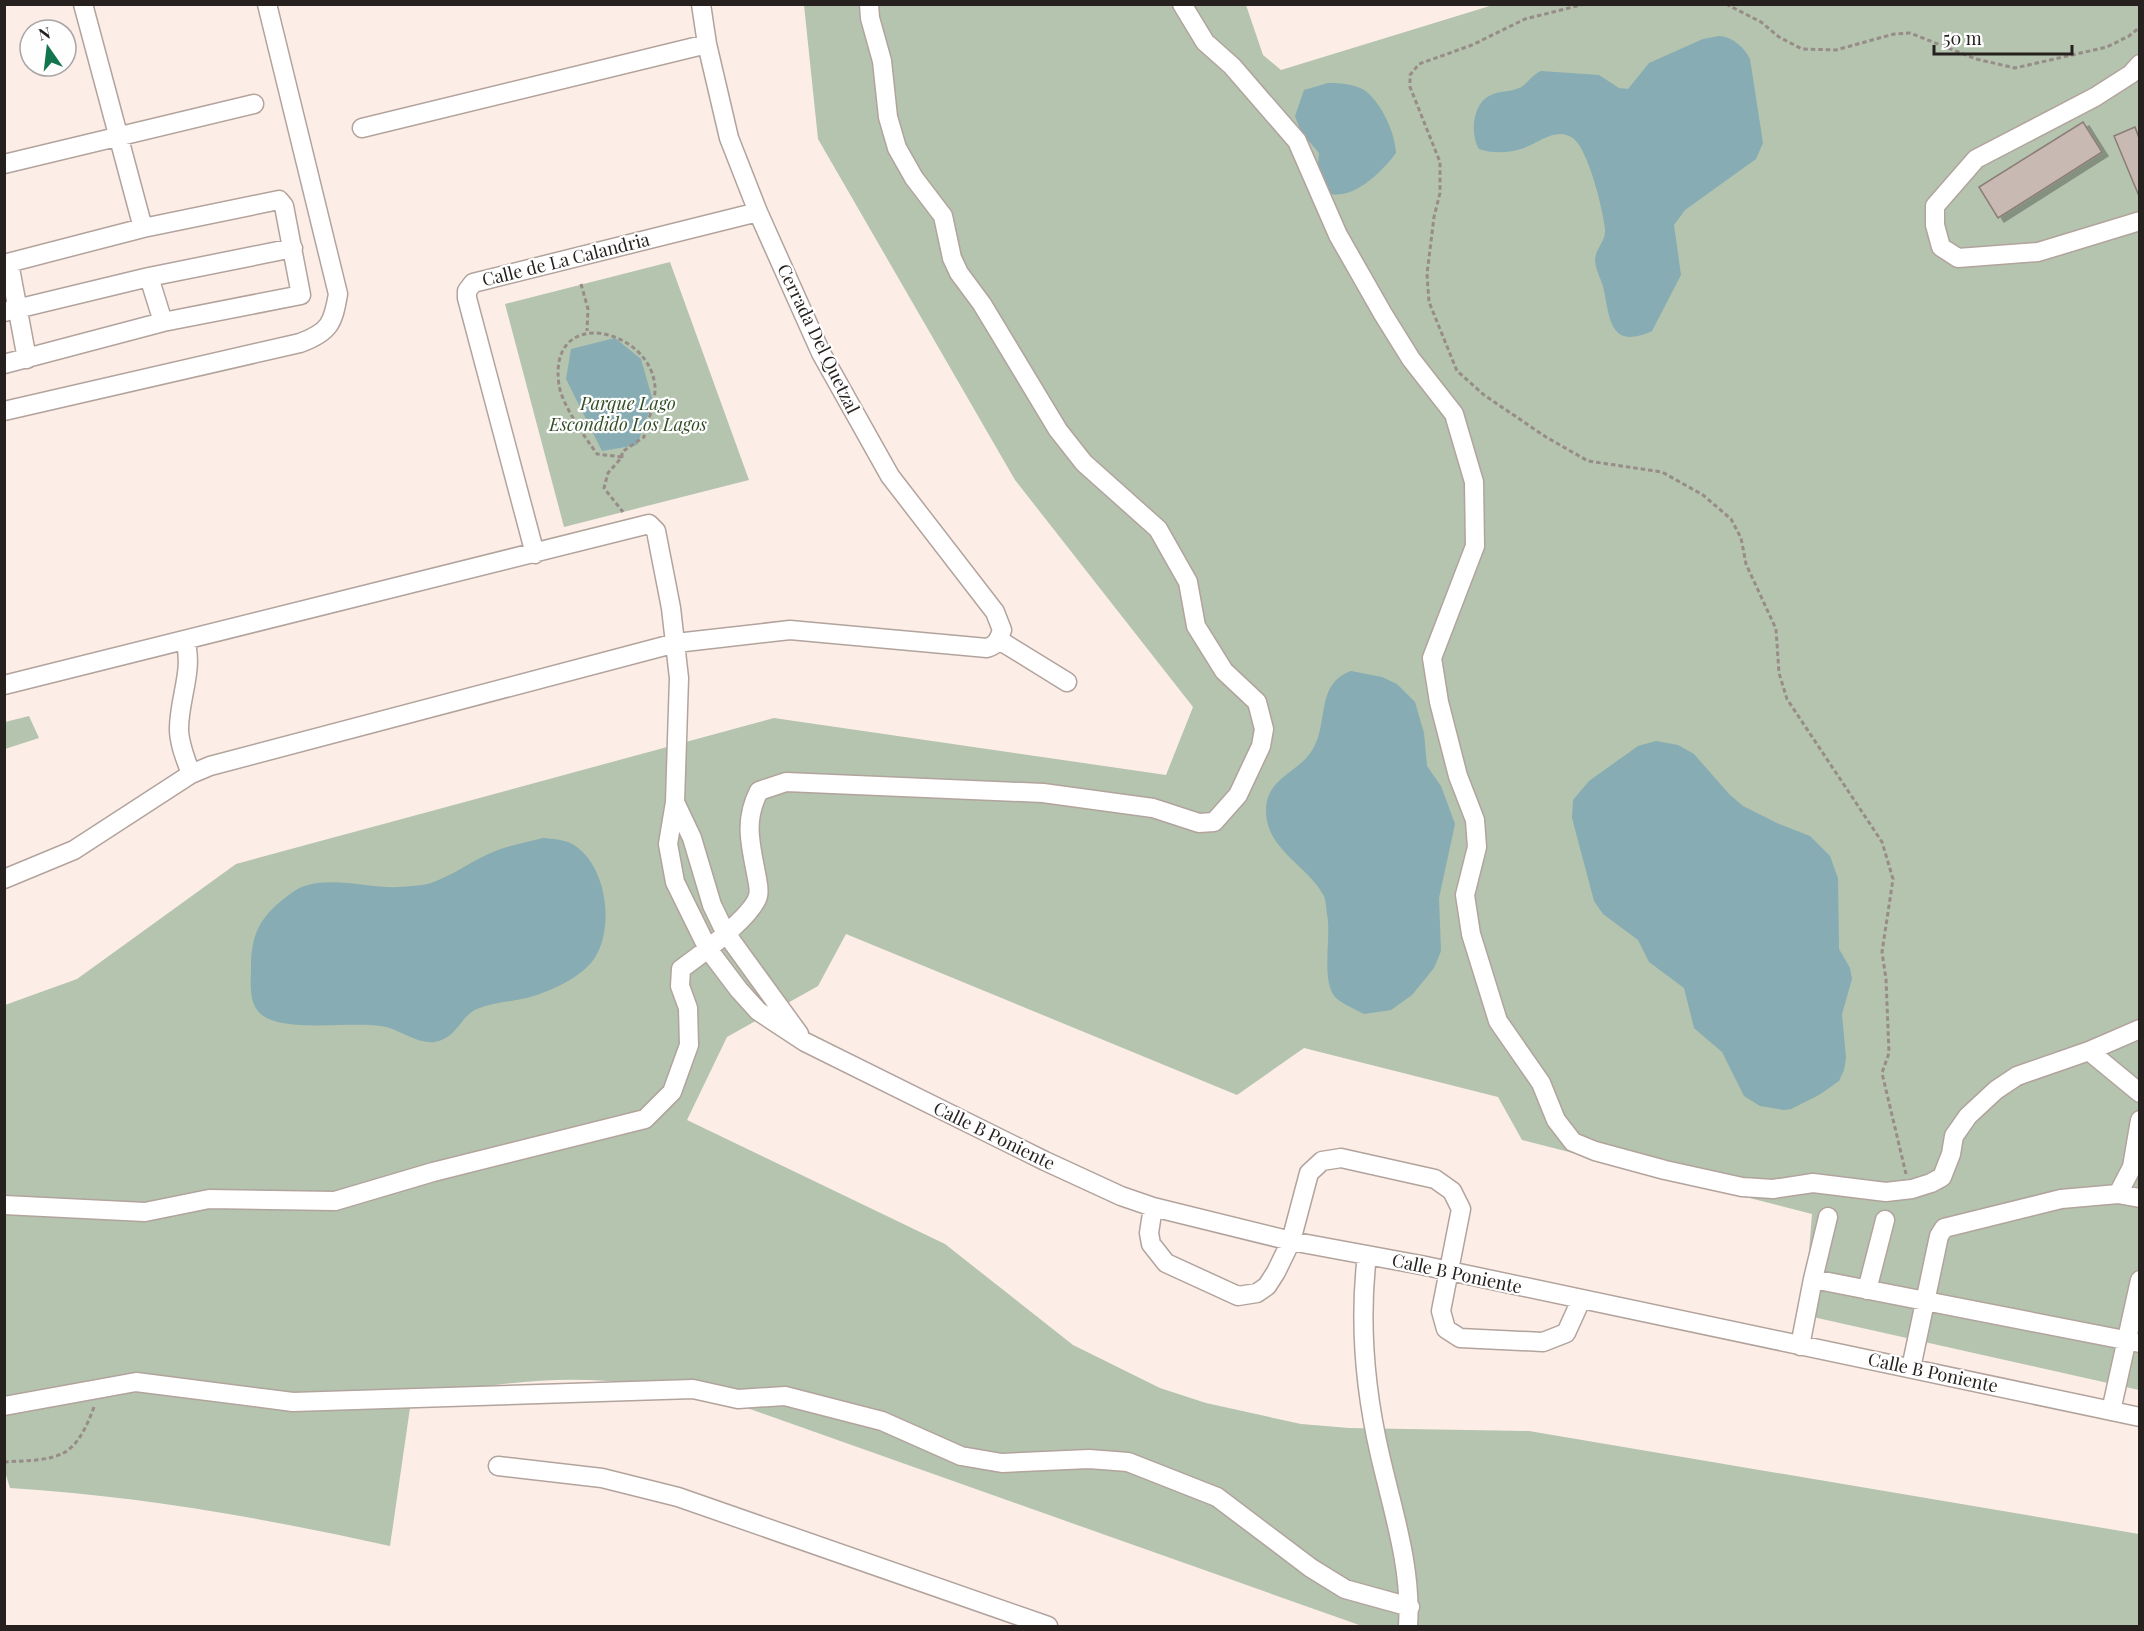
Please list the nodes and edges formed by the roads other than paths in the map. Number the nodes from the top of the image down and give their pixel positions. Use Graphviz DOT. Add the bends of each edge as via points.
graph roads {
  1 [pos="83,4"];
  2 [pos="267,4"];
  3 [pos="701,4"];
  4 [pos="868,4"];
  5 [pos="1182,4"];
  6 [pos="707,44"];
  7 [pos="2139,64"];
  8 [pos="254,104"];
  9 [pos="362,128"];
  10 [pos="119,137"];
  11 [pos="4,164"];
  12 [pos="758,212"];
  13 [pos="2139,221"];
  14 [pos="143,228"];
  15 [pos="293,248"];
  16 [pos="7,263"];
  17 [pos="150,277"];
  18 [pos="11,310"];
  19 [pos="163,322"];
  20 [pos="27,359"];
  21 [pos="4,364"];
  22 [pos="4,411"];
  23 [pos="535,554"];
  24 [pos="185,640"];
  25 [pos="999,640"];
  26 [pos="676,643"];
  27 [pos="1068,682"];
  28 [pos="4,685"];
  29 [pos="191,774"];
  30 [pos="675,802"];
  31 [pos="4,879"];
  32 [pos="725,932"];
  33 [pos="708,949"];
  34 [pos="2139,1029"];
  35 [pos="805,1042"];
  36 [pos="2090,1051"];
  37 [pos="2139,1093"];
  38 [pos="2139,1120"];
  39 [pos="2136,1165"];
  40 [pos="2118,1194"];
  41 [pos="2139,1198"];
  42 [pos="4,1205"];
  43 [pos="1153,1207"];
  44 [pos="1828,1217"];
  45 [pos="1885,1220"];
  46 [pos="1291,1241"];
  47 [pos="1366,1255"];
  48 [pos="1449,1272"];
  49 [pos="1813,1279"];
  50 [pos="2139,1280"];
  51 [pos="1867,1290"];
  52 [pos="1581,1300"];
  53 [pos="1925,1303"];
  54 [pos="2133,1341"];
  55 [pos="1800,1346"];
  56 [pos="1911,1368"];
  57 [pos="4,1406"];
  58 [pos="2111,1411"];
  59 [pos="2139,1417"];
  60 [pos="498,1466"];
  61 [pos="1410,1607"];
  62 [pos="1048,1626"];
  63 [pos="1408,1626"];
  1 -- 10 [label="street"];
  2 -- 22 [label="street" via="338,294 333,321 320,336 300,343"];
  3 -- 6 [label="street, Cerrada Del Quetzal"];
  4 -- 32 [label="street" via="897,148 943,216 959,273 1058,430 1084,463 1158,529 1188,582 1196,626 1224,670 1257,702 1264,729 1261,746 1239,795 1215,822 1199,823 1153,807 1042,793 786,782 759,791 750,808 749,836 759,894 752,909"];
  5 -- 36 [label="street" via="1205,42 1232,66 1297,141 1338,235 1411,359 1454,414 1474,482 1475,546 1432,658 1458,776 1475,820 1477,847 1465,895 1471,934 1498,1021 1541,1083 1556,1120 1573,1142 1595,1151 1742,1187 1773,1189 1813,1182 1886,1192 1912,1189 1942,1177 1954,1136 1968,1116 1996,1090 2018,1076"];
  6 -- 9 [label="street"];
  6 -- 12 [label="street, Cerrada Del Quetzal" via="729,138"];
  7 -- 13 [label="street" via="2131,74 2095,97 1976,159 1935,206 1935,225 1941,247 1958,258 2038,252"];
  8 -- 10 [label="street"];
  10 -- 11 [label="street"];
  10 -- 14 [label="street"];
  12 -- 23 [label="street, Calle de La Calandria" via="469,287 467,298"];
  12 -- 25 [label="street, Cerrada Del Quetzal" via="853,414 891,476 995,612 1002,630"];
  14 -- 15 [label="street" via="279,200 284,206"];
  14 -- 16 [label="street"];
  15 -- 17 [label="street"];
  15 -- 19 [label="street" via="301,295"];
  16 -- 18 [label="street"];
  17 -- 18 [label="street"];
  17 -- 19 [label="street"];
  18 -- 20 [label="street"];
  19 -- 20 [label="street"];
  20 -- 21 [label="street"];
  23 -- 24 [label="street"];
  23 -- 26 [label="street" via="646,524 652,526"];
  24 -- 28 [label="street"];
  24 -- 29 [label="street" via="189,663 179,728"];
  25 -- 26 [label="street" via="987,648 790,630"];
  25 -- 27 [label="street"];
  26 -- 29 [label="street"];
  26 -- 30 [label="street" via="679,678"];
  29 -- 31 [label="street" via="74,850"];
  30 -- 32 [label="street, Calle B Poniente"];
  30 -- 33 [label="street, Calle B Poniente" via="668,844 675,882"];
  32 -- 33 [label="street"];
  32 -- 35 [label="street, Calle B Poniente"];
  33 -- 35 [label="street, Calle B Poniente" via="758,1011"];
  33 -- 42 [label="street" via="681,969 689,1045 672,1092 645,1119 335,1201 209,1199 146,1212"];
  34 -- 36 [label="street"];
  35 -- 43 [label="street, Calle B Poniente" via="1045,1161"];
  36 -- 37 [label="street"];
  38 -- 39 [label="street"];
  39 -- 40 [label="street"];
  40 -- 41 [label="street"];
  40 -- 53 [label="street" via="2061,1199 1944,1228"];
  43 -- 46 [label="street, Calle B Poniente"];
  43 -- 46 [label="street" via="1151,1244 1166,1263 1238,1296 1257,1293 1267,1286"];
  44 -- 49 [label="street"];
  45 -- 51 [label="street"];
  46 -- 47 [label="street, Calle B Poniente"];
  46 -- 48 [label="street" via="1308,1173 1322,1161 1341,1158 1435,1179 1452,1191 1461,1209"];
  47 -- 48 [label="street, Calle B Poniente"];
  47 -- 61 [label="street" via="1362,1295 1369,1398 1396,1515"];
  48 -- 52 [label="street, Calle B Poniente"];
  48 -- 52 [label="street" via="1441,1311 1446,1329 1460,1338 1543,1342 1566,1333"];
  49 -- 51 [label="street"];
  49 -- 55 [label="street"];
  50 -- 54 [label="street"];
  51 -- 53 [label="street"];
  52 -- 55 [label="street, Calle B Poniente"];
  53 -- 54 [label="street"];
  53 -- 56 [label="street"];
  54 -- 58 [label="street"];
  55 -- 56 [label="street, Calle B Poniente"];
  56 -- 58 [label="street, Calle B Poniente"];
  57 -- 61 [label="street" via="136,1382 293,1402 693,1389 738,1399 785,1396 882,1421 961,1456 1002,1463 1089,1459 1128,1462 1217,1497 1345,1589"];
  58 -- 59 [label="street, Calle B Poniente"];
  60 -- 62 [label="street" via="602,1478 678,1497"];
  61 -- 63 [label="street"];
}
